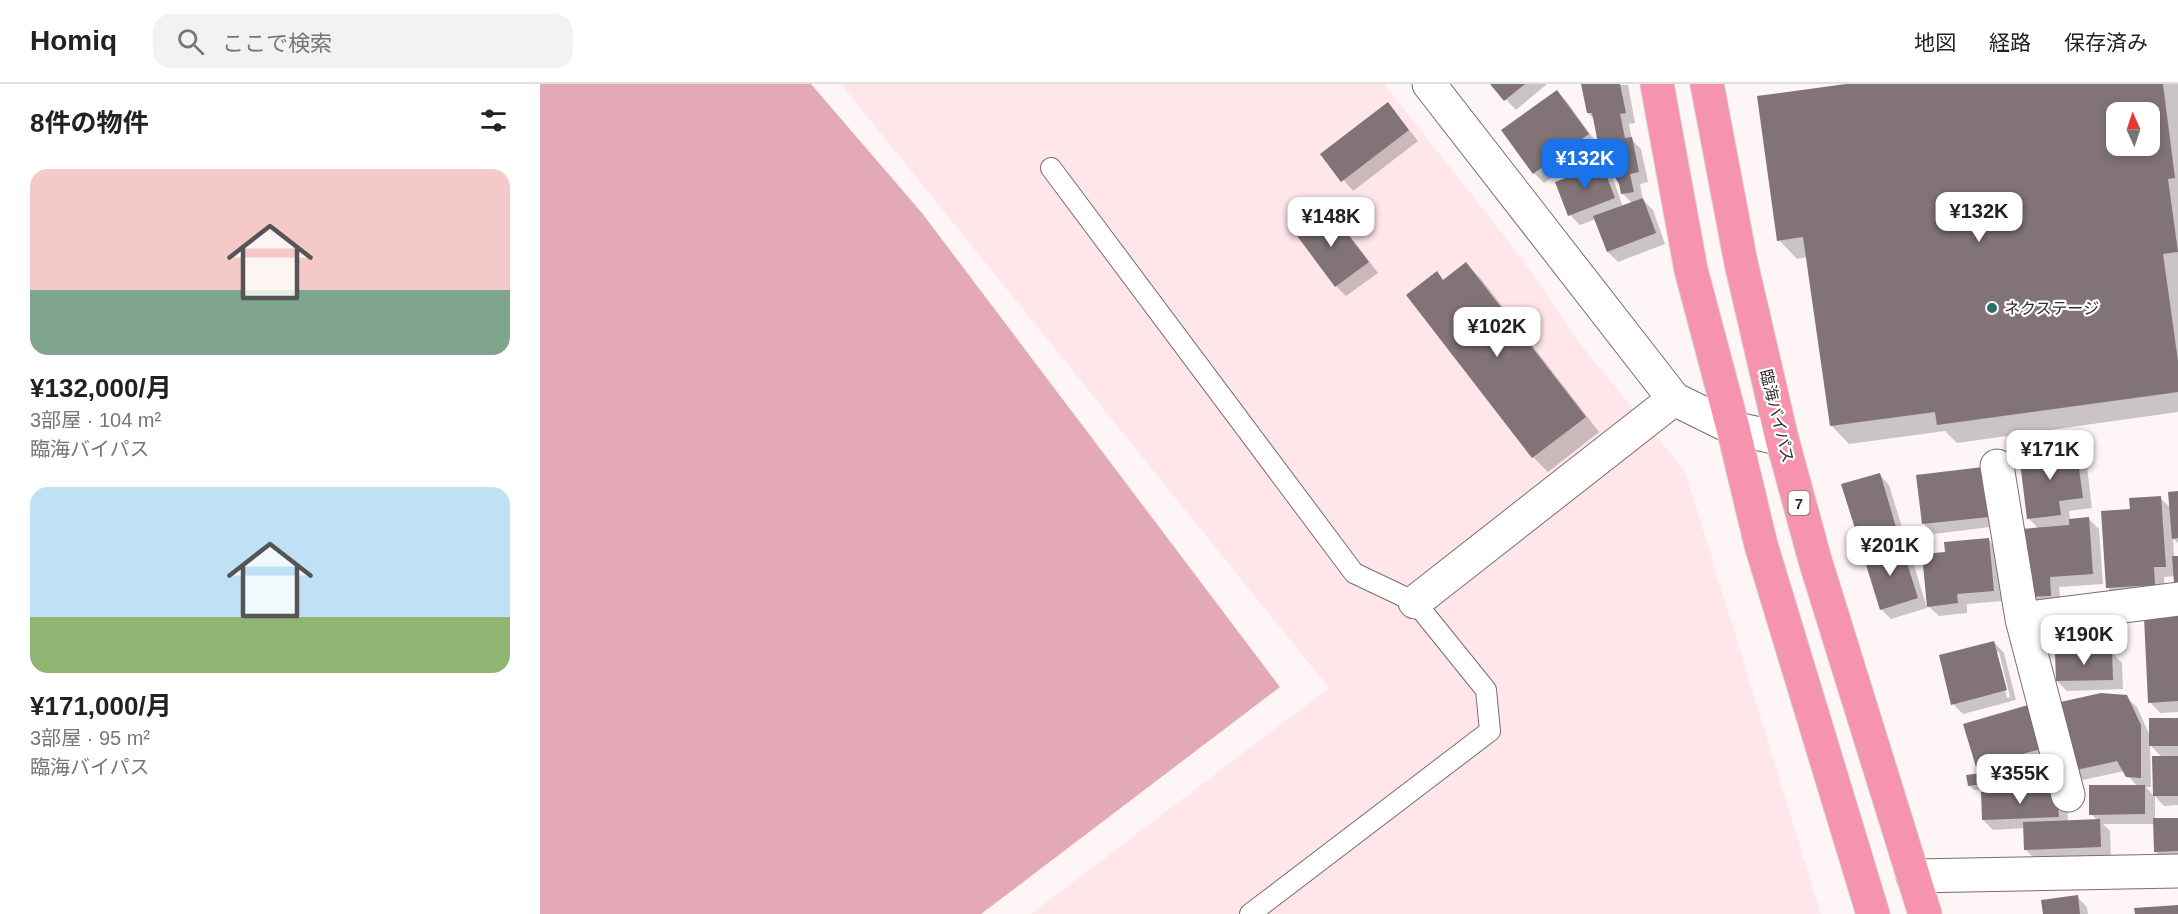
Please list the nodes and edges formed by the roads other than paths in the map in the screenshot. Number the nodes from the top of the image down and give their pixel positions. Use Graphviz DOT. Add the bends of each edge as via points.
graph roads {
  1 [pos="1429,84"];
  2 [pos="1657,84"];
  3 [pos="1707,84"];
  4 [pos="1051,168"];
  5 [pos="1674,399"];
  6 [pos="1733,428"];
  7 [pos="1782,439"];
  8 [pos="1997,466"];
  9 [pos="2178,599"];
  10 [pos="1415,602"];
  11 [pos="2022,619"];
  12 [pos="2067,795"];
  13 [pos="2178,871"];
  14 [pos="1913,876"];
  15 [pos="1250,914"];
  16 [pos="1873,914"];
  17 [pos="1925,914"];
  1 -- 5 [label="street"];
  2 -- 6 [label="highway" via="1691,270"];
  3 -- 7 [label="highway, 臨海バイパス / 7" via="1741,263"];
  4 -- 10 [label="lane" via="1354,573"];
  5 -- 6 [label="street"];
  5 -- 10 [label="street"];
  6 -- 7 [label="street"];
  6 -- 16 [label="highway" via="1761,545"];
  7 -- 14 [label="highway, 臨海バイパス / 7" via="1815,560"];
  8 -- 11 [label="street"];
  9 -- 11 [label="street"];
  10 -- 15 [label="lane" via="1486,690 1490,731"];
  11 -- 12 [label="street"];
  13 -- 14 [label="street"];
  14 -- 17 [label="highway, 臨海バイパス / 7"];
}
